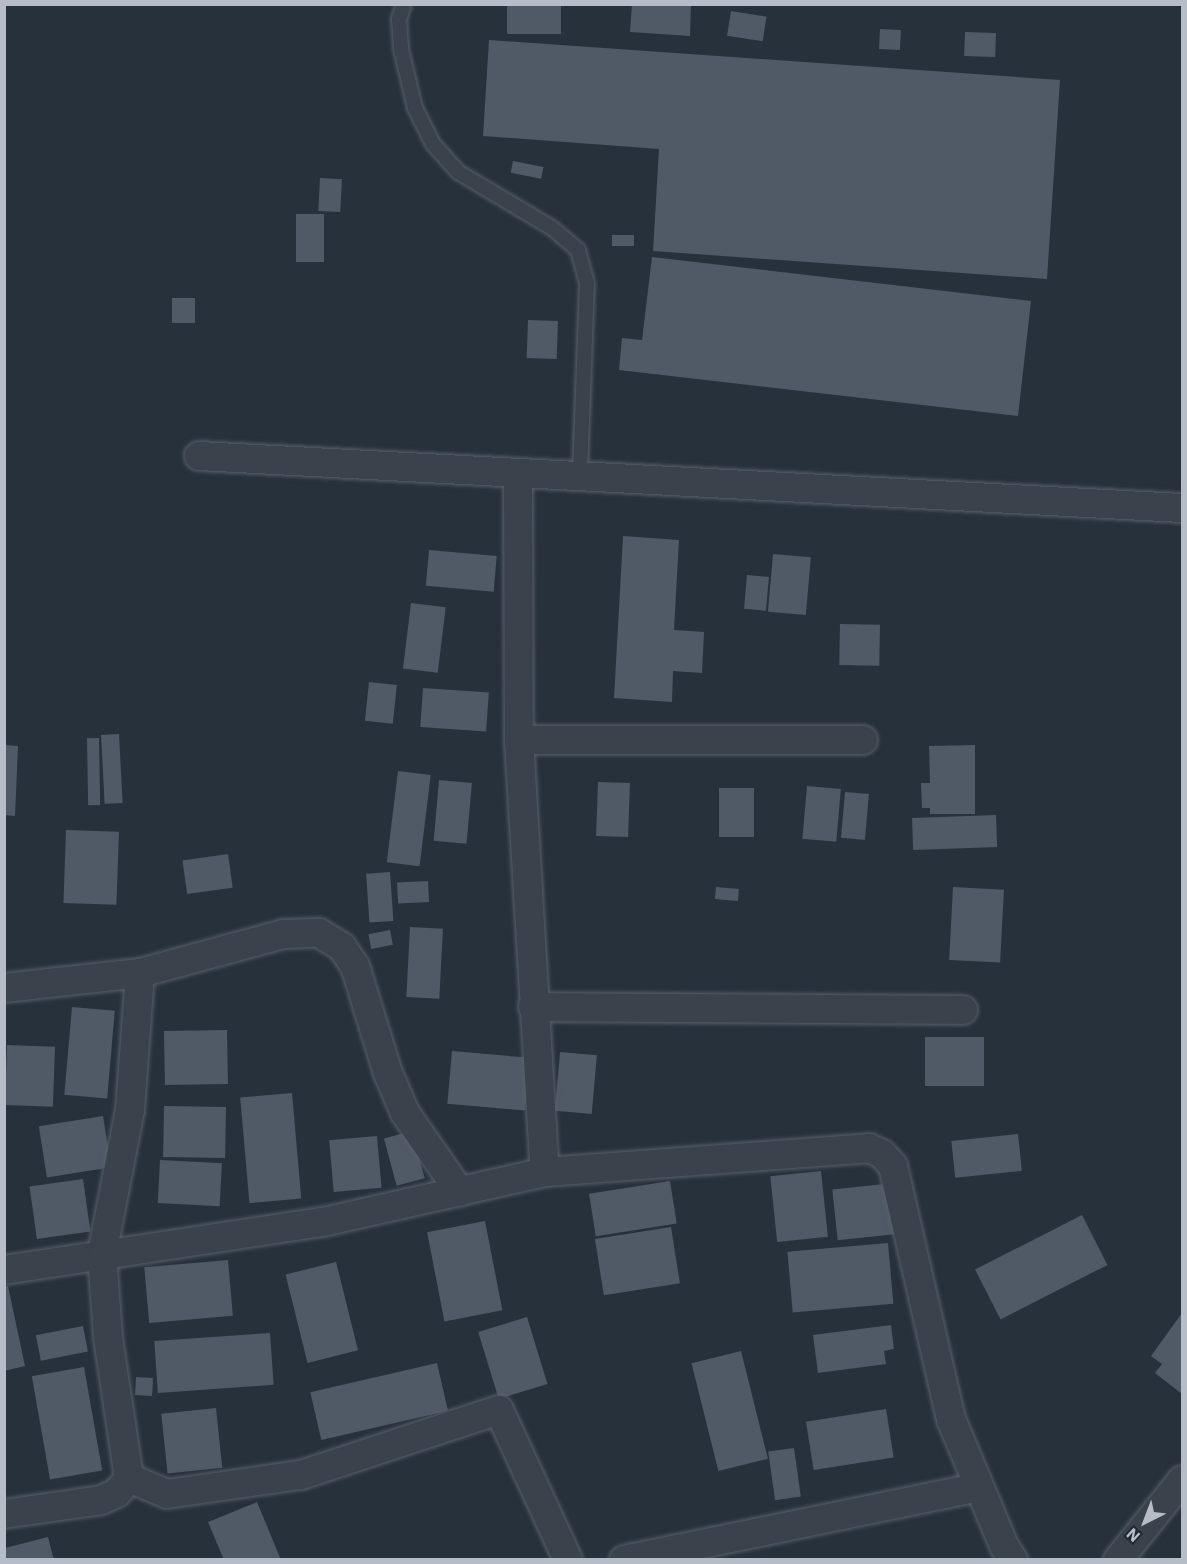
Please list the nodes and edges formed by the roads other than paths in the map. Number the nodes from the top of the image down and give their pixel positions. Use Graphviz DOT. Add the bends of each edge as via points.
graph roads {
  1 [pos="404,4"];
  2 [pos="199,456"];
  3 [pos="518,473"];
  4 [pos="580,476"];
  5 [pos="1182,508"];
  6 [pos="519,740"];
  7 [pos="863,740"];
  8 [pos="140,973"];
  9 [pos="4,988"];
  10 [pos="533,1007"];
  11 [pos="963,1010"];
  12 [pos="545,1172"];
  13 [pos="460,1191"];
  14 [pos="102,1254"];
  15 [pos="4,1270"];
  16 [pos="129,1478"];
  17 [pos="1182,1480"];
  18 [pos="979,1487"];
  19 [pos="4,1515"];
  20 [pos="568,1560"];
  21 [pos="624,1560"];
  22 [pos="1013,1560"];
  23 [pos="1118,1560"];
  1 -- 4 [label="lane" via="399,19 401,49 415,108 433,144 458,172 552,228 578,250 587,283"];
  2 -- 3 [label="street"];
  3 -- 4 [label="street"];
  3 -- 6 [label="street"];
  4 -- 5 [label="street"];
  6 -- 7 [label="street"];
  6 -- 10 [label="street"];
  8 -- 9 [label="street"];
  8 -- 13 [label="street" via="284,934 318,933 342,946 355,966 388,1073 405,1113"];
  8 -- 14 [label="street" via="130,1110"];
  10 -- 11 [label="street"];
  10 -- 12 [label="street"];
  12 -- 13 [label="street"];
  12 -- 18 [label="street" via="869,1148 882,1154 893,1166 951,1419"];
  13 -- 14 [label="street" via="323,1222"];
  14 -- 15 [label="street"];
  14 -- 16 [label="street" via="108,1336"];
  16 -- 19 [label="street" via="117,1493 101,1500"];
  16 -- 20 [label="street" via="167,1494 301,1475 499,1410"];
  17 -- 23 [label="street"];
  18 -- 21 [label="street"];
  18 -- 22 [label="street"];
}
